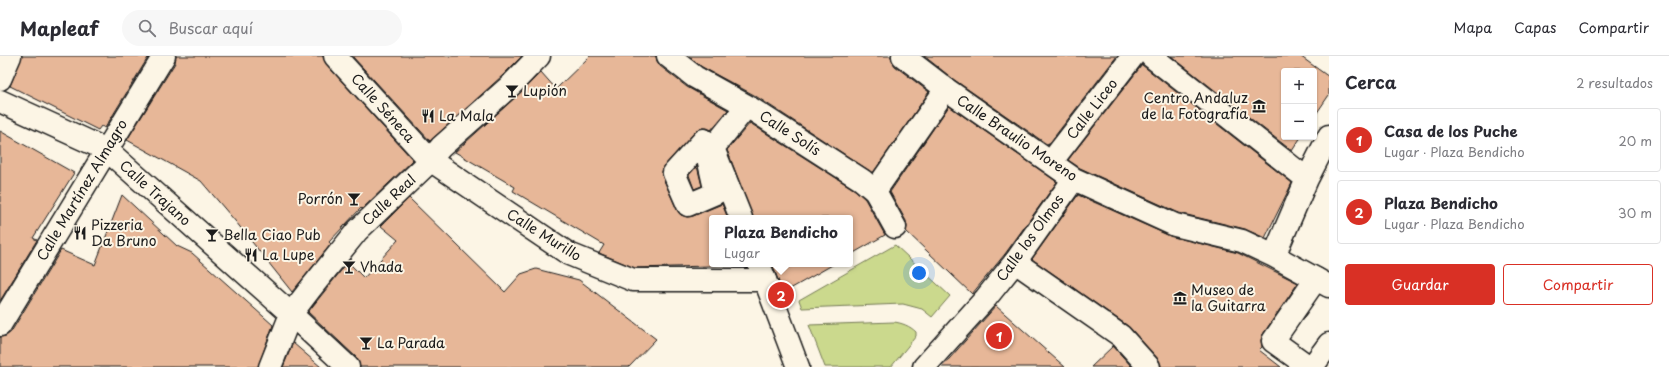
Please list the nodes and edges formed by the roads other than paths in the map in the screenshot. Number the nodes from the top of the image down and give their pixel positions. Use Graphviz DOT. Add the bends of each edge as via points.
graph roads {
  1 [pos="10,56"];
  2 [pos="164,56"];
  3 [pos="335,56"];
  4 [pos="539,56"];
  5 [pos="668,56"];
  6 [pos="1133,56"];
  7 [pos="1151,56"];
  8 [pos="908,58"];
  9 [pos="0,79"];
  10 [pos="946,89"];
  11 [pos="747,106"];
  12 [pos="2,108"];
  13 [pos="1329,136"];
  14 [pos="107,150"];
  15 [pos="430,160"];
  16 [pos="1051,162"];
  17 [pos="1074,179"];
  18 [pos="1307,179"];
  19 [pos="875,192"];
  20 [pos="740,215"];
  21 [pos="895,227"];
  22 [pos="1274,256"];
  23 [pos="1015,262"];
  24 [pos="762,272"];
  25 [pos="1323,282"];
  26 [pos="291,314"];
  27 [pos="0,325"];
  28 [pos="1329,344"];
  29 [pos="270,367"];
  30 [pos="348,367"];
  31 [pos="798,367"];
  32 [pos="924,367"];
  33 [pos="1149,367"];
  34 [pos="1308,367"];
  35 [pos="1312,367"];
  1 -- 9 [label="street"];
  2 -- 14 [label="street, Calle Martínez Almagro"];
  3 -- 15 [label="street, Calle Séneca"];
  4 -- 15 [label="street, Calle Real"];
  5 -- 11 [label="street, Calle Solís" via="694,77"];
  6 -- 16 [label="street, Calle Liceo"];
  7 -- 18 [label="street"];
  8 -- 10 [label="street, Calle Braulio Moreno"];
  10 -- 16 [label="street, Calle Braulio Moreno"];
  10 -- 19 [label="street"];
  11 -- 19 [label="street, Calle Solís" via="862,180"];
  11 -- 20 [label="street" via="713,148"];
  12 -- 14 [label="street, Calle Trajano"];
  13 -- 18 [label="street"];
  14 -- 26 [label="street, Calle Trajano"];
  14 -- 27 [label="street, Calle Martínez Almagro"];
  15 -- 24 [label="street, Calle Murillo" via="569,254 633,280"];
  15 -- 26 [label="street, Calle Real" via="357,231"];
  16 -- 17 [label="street, Calle Braulio Moreno"];
  17 -- 22 [label="street, Calle Braulio Moreno" via="1175,225 1242,241"];
  17 -- 23 [label="street, Calle los Olmos"];
  18 -- 22 [label="street"];
  19 -- 21 [label="street, Calle Solís"];
  22 -- 25 [label="street, Calle Braulio Moreno"];
  23 -- 32 [label="street, Calle los Olmos"];
  23 -- 33 [label="street" via="1121,336"];
  24 -- 31 [label="street"];
  25 -- 34 [label="street" via="1273,341"];
  26 -- 29 [label="street, Calle Real"];
  26 -- 30 [label="street, Calle Trajano"];
  28 -- 35 [label="street"];
}
